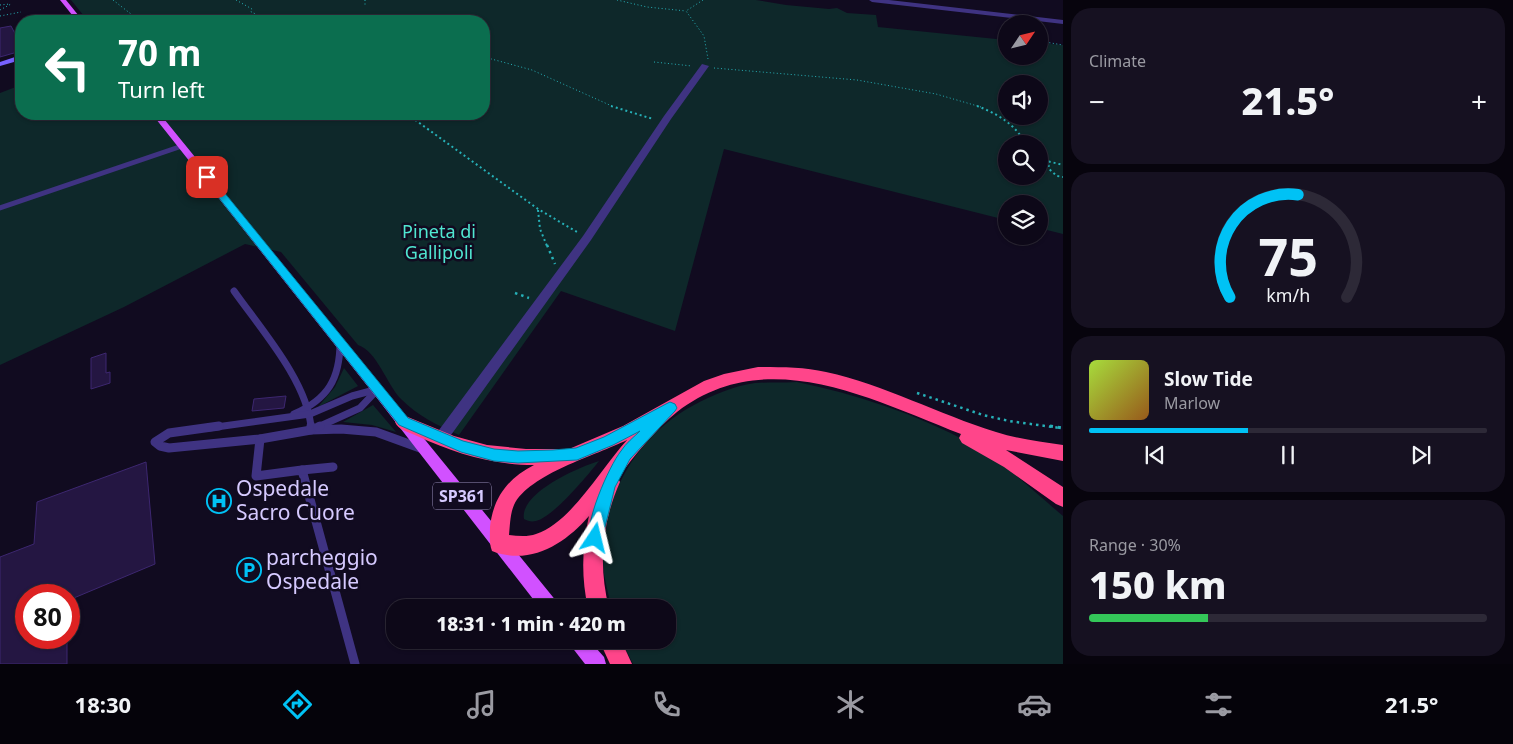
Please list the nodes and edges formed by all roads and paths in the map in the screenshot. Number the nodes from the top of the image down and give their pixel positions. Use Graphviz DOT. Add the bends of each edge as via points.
graph roads {
  1 [pos="63,0"];
  2 [pos="113,0"];
  3 [pos="236,0"];
  4 [pos="365,0"];
  5 [pos="617,0"];
  6 [pos="703,0"];
  7 [pos="872,0"];
  8 [pos="954,0"];
  9 [pos="0,5"];
  10 [pos="365,5"];
  11 [pos="953,9"];
  12 [pos="0,10"];
  13 [pos="686,11"];
  14 [pos="21,12"];
  15 [pos="75,15"];
  16 [pos="132,15"];
  17 [pos="258,15"];
  18 [pos="0,16"];
  19 [pos="1063,22"];
  20 [pos="1048,42"];
  21 [pos="1063,45"];
  22 [pos="490,59"];
  23 [pos="15,60"];
  24 [pos="654,62"];
  25 [pos="0,64"];
  26 [pos="704,67"];
  27 [pos="667,118"];
  28 [pos="161,120"];
  29 [pos="415,120"];
  30 [pos="1021,135"];
  31 [pos="182,146"];
  32 [pos="1048,160"];
  33 [pos="1048,163"];
  34 [pos="1048,163"];
  35 [pos="1063,165"];
  36 [pos="1063,177"];
  37 [pos="0,208"];
  38 [pos="538,209"];
  39 [pos="587,238"];
  40 [pos="561,273"];
  41 [pos="234,291"];
  42 [pos="340,342"];
  43 [pos="858,387"];
  44 [pos="378,389"];
  45 [pos="950,405"];
  46 [pos="670,408"];
  47 [pos="309,411"];
  48 [pos="403,422"];
  49 [pos="1063,428"];
  50 [pos="311,430"];
  51 [pos="441,438"];
  52 [pos="260,439"];
  53 [pos="425,449"];
  54 [pos="1063,453"];
  55 [pos="577,454"];
  56 [pos="625,455"];
  57 [pos="333,467"];
  58 [pos="302,470"];
  59 [pos="1063,498"];
  60 [pos="499,544"];
  61 [pos="544,599"];
  62 [pos="596,599"];
  63 [pos="584,649"];
  64 [pos="614,649"];
  65 [pos="355,664"];
  66 [pos="597,664"];
  67 [pos="621,664"];
  1 -- 15 [label="main road"];
  2 -- 16 [label="path"];
  3 -- 17 [label="path"];
  4 -- 10 [label="path"];
  5 -- 13 [label="path"];
  6 -- 13 [label="path"];
  7 -- 11 [label="street"];
  8 -- 11 [label="street"];
  9 -- 12 [label="path" via="11,4"];
  11 -- 19 [label="street"];
  13 -- 26 [label="path" via="706,39 708,60"];
  14 -- 18 [label="path"];
  20 -- 21 [label="path"];
  22 -- 27 [label="path" via="532,70 624,112 654,119"];
  23 -- 25 [label="street"];
  24 -- 26 [label="path"];
  26 -- 27 [label="street"];
  26 -- 30 [label="path" via="827,77 917,90 974,104 993,113"];
  27 -- 39 [label="street"];
  28 -- 31 [label="main road, SP361"];
  29 -- 38 [label="path"];
  31 -- 37 [label="lane"];
  31 -- 42 [label="main road, SP361"];
  32 -- 34 [label="path"];
  32 -- 35 [label="path"];
  33 -- 36 [label="path" via="1049,169"];
  38 -- 39 [label="path"];
  38 -- 40 [label="path" via="545,244"];
  39 -- 40 [label="street"];
  40 -- 51 [label="street"];
  41 -- 47 [label="lane" via="299,384"];
  42 -- 44 [label="main road, SP361"];
  42 -- 47 [label="lane" via="339,366 333,380"];
  43 -- 46 [label="highway" via="798,374 744,376 706,386"];
  43 -- 54 [label="highway" via="882,393 988,436 1033,449"];
  43 -- 59 [label="highway" via="976,441"];
  44 -- 47 [label="lane" via="352,395 331,407"];
  44 -- 48 [label="main road, SP361"];
  44 -- 50 [label="lane" via="363,406"];
  45 -- 49 [label="path" via="1009,421"];
  46 -- 55 [label="highway" via="609,441"];
  46 -- 56 [label="highway"];
  47 -- 50 [label="lane"];
  47 -- 52 [label="lane" via="281,419 170,433 154,442 169,448"];
  48 -- 51 [label="highway"];
  48 -- 53 [label="main road, SP361"];
  50 -- 52 [label="lane"];
  50 -- 53 [label="lane" via="366,430"];
  51 -- 55 [label="highway" via="494,455"];
  52 -- 58 [label="lane" via="256,476"];
  53 -- 60 [label="main road, SP361"];
  55 -- 60 [label="highway" via="536,472 510,493 503,511"];
  56 -- 60 [label="highway" via="581,511 552,536 531,545"];
  56 -- 62 [label="highway" via="603,503 593,551"];
  57 -- 58 [label="lane"];
  58 -- 65 [label="lane"];
  60 -- 61 [label="main road, SP361"];
  63 -- 66 [label="main road"];
  64 -- 67 [label="highway"];
}
